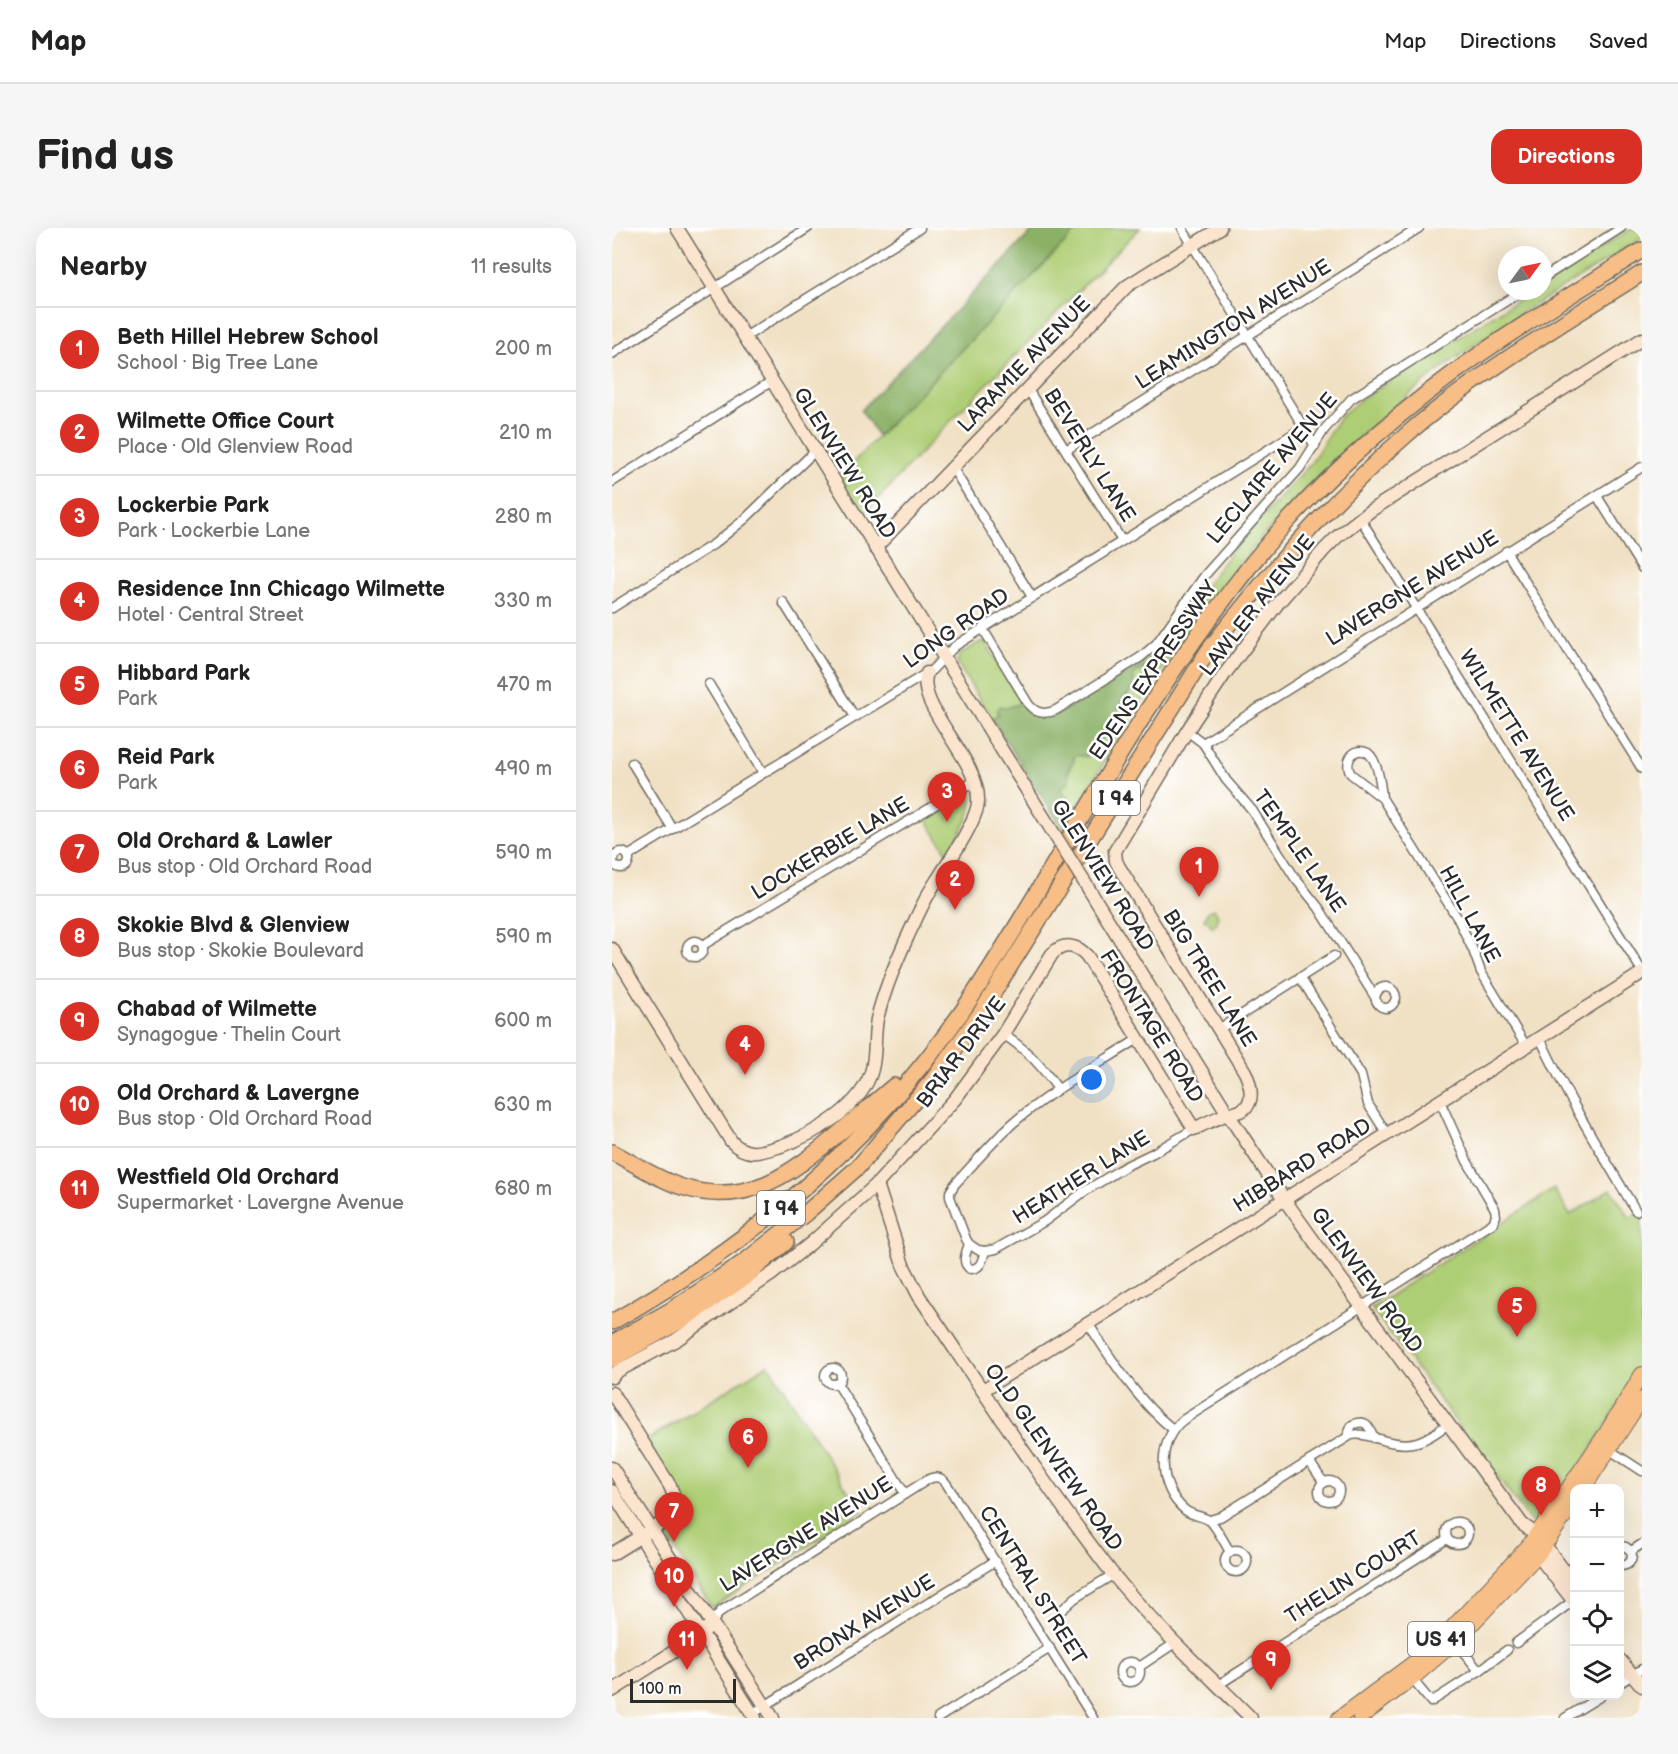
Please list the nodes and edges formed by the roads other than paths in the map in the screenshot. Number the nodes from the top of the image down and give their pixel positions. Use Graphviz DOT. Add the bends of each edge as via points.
graph roads {
  1 [pos="677,228"];
  2 [pos="808,228"];
  3 [pos="920,228"];
  4 [pos="1182,228"];
  5 [pos="1220,228"];
  6 [pos="1419,228"];
  7 [pos="1621,228"];
  8 [pos="1192,245"];
  9 [pos="1642,250"];
  10 [pos="1552,272"];
  11 [pos="1642,273"];
  12 [pos="714,288"];
  13 [pos="1508,300"];
  14 [pos="1248,336"];
  15 [pos="745,337"];
  16 [pos="1642,339"];
  17 [pos="612,354"];
  18 [pos="772,381"];
  19 [pos="1027,388"];
  20 [pos="1304,428"];
  21 [pos="1315,446"];
  22 [pos="815,450"];
  23 [pos="1066,450"];
  24 [pos="952,467"];
  25 [pos="1642,467"];
  26 [pos="612,482"];
  27 [pos="1597,496"];
  28 [pos="1360,518"];
  29 [pos="1122,541"];
  30 [pos="875,548"];
  31 [pos="1506,551"];
  32 [pos="1642,568"];
  33 [pos="1032,597"];
  34 [pos="783,602"];
  35 [pos="612,608"];
  36 [pos="1416,608"];
  37 [pos="983,629"];
  38 [pos="944,658"];
  39 [pos="927,673"];
  40 [pos="709,684"];
  41 [pos="855,717"];
  42 [pos="1187,731"];
  43 [pos="1203,743"];
  44 [pos="632,764"];
  45 [pos="1642,769"];
  46 [pos="764,773"];
  47 [pos="975,781"];
  48 [pos="1382,798"];
  49 [pos="672,828"];
  50 [pos="1115,855"];
  51 [pos="628,856"];
  52 [pos="703,945"];
  53 [pos="1073,946"];
  54 [pos="612,949"];
  55 [pos="1334,956"];
  56 [pos="1642,972"];
  57 [pos="1300,977"];
  58 [pos="1375,998"];
  59 [pos="1219,1029"];
  60 [pos="1003,1034"];
  61 [pos="1540,1038"];
  62 [pos="1138,1039"];
  63 [pos="1526,1046"];
  64 [pos="924,1061"];
  65 [pos="1058,1089"];
  66 [pos="1440,1101"];
  67 [pos="1228,1114"];
  68 [pos="1194,1129"];
  69 [pos="1387,1134"];
  70 [pos="612,1152"];
  71 [pos="858,1167"];
  72 [pos="877,1184"];
  73 [pos="1284,1199"];
  74 [pos="1636,1211"];
  75 [pos="969,1244"];
  76 [pos="981,1251"];
  77 [pos="1362,1306"];
  78 [pos="612,1322"];
  79 [pos="1088,1323"];
  80 [pos="612,1343"];
  81 [pos="612,1359"];
  82 [pos="1642,1374"];
  83 [pos="612,1377"];
  84 [pos="837,1383"];
  85 [pos="982,1390"];
  86 [pos="612,1393"];
  87 [pos="1642,1399"];
  88 [pos="1448,1424"];
  89 [pos="1173,1429"];
  90 [pos="1605,1447"];
  91 [pos="1309,1461"];
  92 [pos="612,1468"];
  93 [pos="1642,1471"];
  94 [pos="937,1477"];
  95 [pos="1324,1483"];
  96 [pos="1586,1484"];
  97 [pos="612,1491"];
  98 [pos="905,1494"];
  99 [pos="1570,1508"];
  100 [pos="1210,1520"];
  101 [pos="652,1528"];
  102 [pos="640,1536"];
  103 [pos="1447,1539"];
  104 [pos="1642,1544"];
  105 [pos="1537,1545"];
  106 [pos="1624,1547"];
  107 [pos="1631,1551"];
  108 [pos="1230,1552"];
  109 [pos="612,1554"];
  110 [pos="996,1561"];
  111 [pos="1624,1566"];
  112 [pos="1114,1574"];
  113 [pos="1570,1580"];
  114 [pos="1570,1596"];
  115 [pos="1570,1605"];
  116 [pos="1063,1609"];
  117 [pos="712,1622"];
  118 [pos="703,1633"];
  119 [pos="1451,1637"];
  120 [pos="1175,1643"];
  121 [pos="1516,1643"];
  122 [pos="1050,1648"];
  123 [pos="1507,1650"];
  124 [pos="1624,1654"];
  125 [pos="1624,1663"];
  126 [pos="1139,1667"];
  127 [pos="1479,1671"];
  128 [pos="1638,1672"];
  129 [pos="1412,1679"];
  130 [pos="1624,1681"];
  131 [pos="1218,1685"];
  132 [pos="1642,1686"];
  133 [pos="612,1691"];
  134 [pos="1592,1700"];
  135 [pos="765,1706"];
  136 [pos="754,1716"];
  137 [pos="773,1718"];
  138 [pos="938,1718"];
  139 [pos="1094,1718"];
  140 [pos="1251,1718"];
  141 [pos="1339,1718"];
  142 [pos="1359,1718"];
  143 [pos="1565,1718"];
  1 -- 12 [label="street, GLENVIEW ROAD"];
  2 -- 12 [label="street"];
  3 -- 15 [label="street"];
  4 -- 8 [label="street"];
  5 -- 8 [label="street, LARAMIE AVENUE"];
  6 -- 14 [label="street, LEAMINGTON AVENUE"];
  7 -- 10 [label="street"];
  8 -- 14 [label="street"];
  8 -- 19 [label="street, LARAMIE AVENUE" via="1127,286"];
  9 -- 64 [label="highway, EDENS EXPRESSWAY / I 94" via="1482,352 1411,406 1338,470 1279,531 1172,672 986,975"];
  11 -- 71 [label="highway, EDENS EXPRESSWAY / I 94" via="1461,391 1406,435 1346,492 1249,597 1208,651 962,1040"];
  12 -- 15 [label="street, GLENVIEW ROAD"];
  12 -- 17 [label="street"];
  13 -- 21 [label="street, LECLAIRE AVENUE" via="1351,399"];
  14 -- 20 [label="street"];
  14 -- 23 [label="street, LEAMINGTON AVENUE"];
  15 -- 18 [label="street, GLENVIEW ROAD"];
  16 -- 28 [label="street, LAWLER AVENUE"];
  18 -- 22 [label="street, GLENVIEW ROAD"];
  18 -- 26 [label="street"];
  19 -- 23 [label="street, BEVERLY LANE"];
  19 -- 24 [label="street, LARAMIE AVENUE"];
  20 -- 21 [label="street"];
  20 -- 29 [label="street, LONG ROAD"];
  21 -- 37 [label="street, LECLAIRE AVENUE" via="1205,575 1156,644 1056,710 1044,714 1029,705"];
  22 -- 30 [label="street, GLENVIEW ROAD"];
  22 -- 35 [label="street" via="714,544"];
  23 -- 29 [label="street, BEVERLY LANE"];
  24 -- 30 [label="street, LARAMIE AVENUE"];
  24 -- 33 [label="street"];
  25 -- 27 [label="street, LAVERGNE AVENUE"];
  27 -- 31 [label="street, LAVERGNE AVENUE"];
  27 -- 32 [label="street"];
  28 -- 36 [label="street, WILMETTE AVENUE"];
  28 -- 42 [label="street, LAWLER AVENUE" via="1331,543 1279,602"];
  29 -- 33 [label="street, LONG ROAD"];
  30 -- 38 [label="street, GLENVIEW ROAD"];
  31 -- 36 [label="street, LAVERGNE AVENUE"];
  31 -- 45 [label="street"];
  33 -- 37 [label="street, LONG ROAD"];
  34 -- 41 [label="street"];
  36 -- 43 [label="street, LAVERGNE AVENUE"];
  36 -- 56 [label="street, WILMETTE AVENUE"];
  37 -- 38 [label="street, LONG ROAD" via="955,646"];
  38 -- 39 [label="street, LONG ROAD"];
  38 -- 67 [label="street, GLENVIEW ROAD, bridge"];
  39 -- 41 [label="street, LONG ROAD"];
  39 -- 47 [label="street" via="927,695"];
  40 -- 46 [label="street"];
  41 -- 46 [label="street, LONG ROAD"];
  42 -- 43 [label="street, TEMPLE LANE"];
  42 -- 50 [label="street, LAWLER AVENUE"];
  43 -- 58 [label="street, TEMPLE LANE" via="1319,908"];
  44 -- 49 [label="street"];
  46 -- 49 [label="street, LONG ROAD"];
  47 -- 52 [label="street, LOCKERBIE LANE"];
  47 -- 54 [label="street" via="979,799 976,813 923,905 884,994 866,1085 846,1107 815,1130 775,1148 756,1152 739,1149"];
  48 -- 48 [label="street, HILL LANE" via="1370,755 1363,751 1355,753 1348,760 1348,769"];
  48 -- 63 [label="street, HILL LANE" via="1458,919 1485,979"];
  49 -- 51 [label="street, LONG ROAD"];
  50 -- 59 [label="street, BIG TREE LANE"];
  53 -- 60 [label="street, BRIAR DRIVE" via="1052,954"];
  53 -- 62 [label="street, FRONTAGE ROAD" via="1087,956"];
  55 -- 57 [label="street"];
  56 -- 61 [label="street, HIBBARD ROAD"];
  57 -- 59 [label="street"];
  57 -- 69 [label="street" via="1360,1075 1366,1099"];
  59 -- 67 [label="street, BIG TREE LANE" via="1245,1072 1251,1092 1241,1111"];
  60 -- 65 [label="street" via="1036,1060"];
  60 -- 72 [label="street, BRIAR DRIVE" via="955,1099"];
  61 -- 63 [label="street, HIBBARD ROAD"];
  61 -- 74 [label="street" via="1581,1120"];
  62 -- 65 [label="street"];
  62 -- 68 [label="street, FRONTAGE ROAD"];
  63 -- 66 [label="street, HIBBARD ROAD"];
  64 -- 70 [label="highway" via="807,1161 745,1191 694,1190 663,1179"];
  64 -- 78 [label="highway, EDENS EXPRESSWAY / I 94" via="841,1154 773,1215 693,1273"];
  65 -- 75 [label="street" via="1000,1135 952,1188 951,1204"];
  66 -- 69 [label="street, HIBBARD ROAD"];
  66 -- 77 [label="street" via="1467,1161 1495,1209 1495,1220"];
  67 -- 68 [label="street, FRONTAGE ROAD"];
  67 -- 73 [label="street, GLENVIEW ROAD"];
  68 -- 76 [label="street, HEATHER LANE" via="1126,1166 1024,1234 996,1249"];
  69 -- 73 [label="street, HIBBARD ROAD"];
  71 -- 80 [label="highway, EDENS EXPRESSWAY / I 94" via="744,1262"];
  71 -- 81 [label="highway" via="820,1212 744,1278 684,1319"];
  72 -- 83 [label="street" via="772,1274 676,1340"];
  72 -- 85 [label="street, OLD GLENVIEW ROAD" via="906,1272"];
  73 -- 77 [label="street, GLENVIEW ROAD"];
  73 -- 79 [label="street, HIBBARD ROAD"];
  75 -- 76 [label="street"];
  75 -- 76 [label="street, HEATHER LANE" via="964,1259 970,1269 980,1265"];
  77 -- 88 [label="street, GLENVIEW ROAD"];
  77 -- 89 [label="street"];
  79 -- 85 [label="street, HIBBARD ROAD"];
  79 -- 89 [label="street" via="1129,1382"];
  82 -- 90 [label="main road, US 41"];
  84 -- 98 [label="street"];
  85 -- 112 [label="street, OLD GLENVIEW ROAD" via="1055,1497"];
  86 -- 101 [label="street" via="675,1497 673,1513"];
  87 -- 90 [label="main road, US 41"];
  88 -- 91 [label="street" via="1427,1439 1405,1445 1356,1434"];
  88 -- 105 [label="street, GLENVIEW ROAD"];
  89 -- 100 [label="street" via="1164,1456 1168,1485 1185,1510"];
  90 -- 93 [label="street"];
  90 -- 96 [label="main road, US 41"];
  90 -- 105 [label="main road, US 41"];
  91 -- 95 [label="street"];
  91 -- 100 [label="street"];
  92 -- 101 [label="street"];
  94 -- 98 [label="street, LAVERGNE AVENUE"];
  94 -- 110 [label="street, CENTRAL STREET" via="946,1483"];
  97 -- 102 [label="street"];
  98 -- 117 [label="street, LAVERGNE AVENUE" via="721,1611"];
  99 -- 105 [label="main road, US 41"];
  100 -- 108 [label="street"];
  101 -- 102 [label="street"];
  101 -- 117 [label="street"];
  102 -- 109 [label="street"];
  102 -- 118 [label="street"];
  103 -- 131 [label="street, THELIN COURT"];
  104 -- 107 [label="street"];
  105 -- 113 [label="street, GLENVIEW ROAD"];
  105 -- 114 [label="street, GLENVIEW ROAD"];
  105 -- 119 [label="main road, US 41"];
  106 -- 107 [label="street"];
  107 -- 111 [label="street" via="1630,1562"];
  110 -- 122 [label="street, CENTRAL STREET"];
  110 -- 135 [label="street, BRONX AVENUE"];
  112 -- 116 [label="street"];
  112 -- 120 [label="street, OLD GLENVIEW ROAD"];
  115 -- 121 [label="street"];
  117 -- 118 [label="street, LAVERGNE AVENUE"];
  117 -- 135 [label="street"];
  118 -- 133 [label="street, LAVERGNE AVENUE"];
  118 -- 136 [label="street"];
  119 -- 127 [label="street"];
  119 -- 129 [label="main road, US 41"];
  119 -- 141 [label="main road, US 41"];
  120 -- 126 [label="street"];
  120 -- 131 [label="street, OLD GLENVIEW ROAD"];
  122 -- 138 [label="street"];
  122 -- 139 [label="street, CENTRAL STREET"];
  123 -- 127 [label="street"];
  124 -- 128 [label="street"];
  125 -- 128 [label="street"];
  127 -- 129 [label="street" via="1431,1702"];
  128 -- 130 [label="street"];
  128 -- 132 [label="street"];
  129 -- 142 [label="main road, US 41"];
  131 -- 140 [label="street, OLD GLENVIEW ROAD"];
  134 -- 143 [label="street"];
  135 -- 136 [label="street, BRONX AVENUE"];
  135 -- 137 [label="street"];
}
